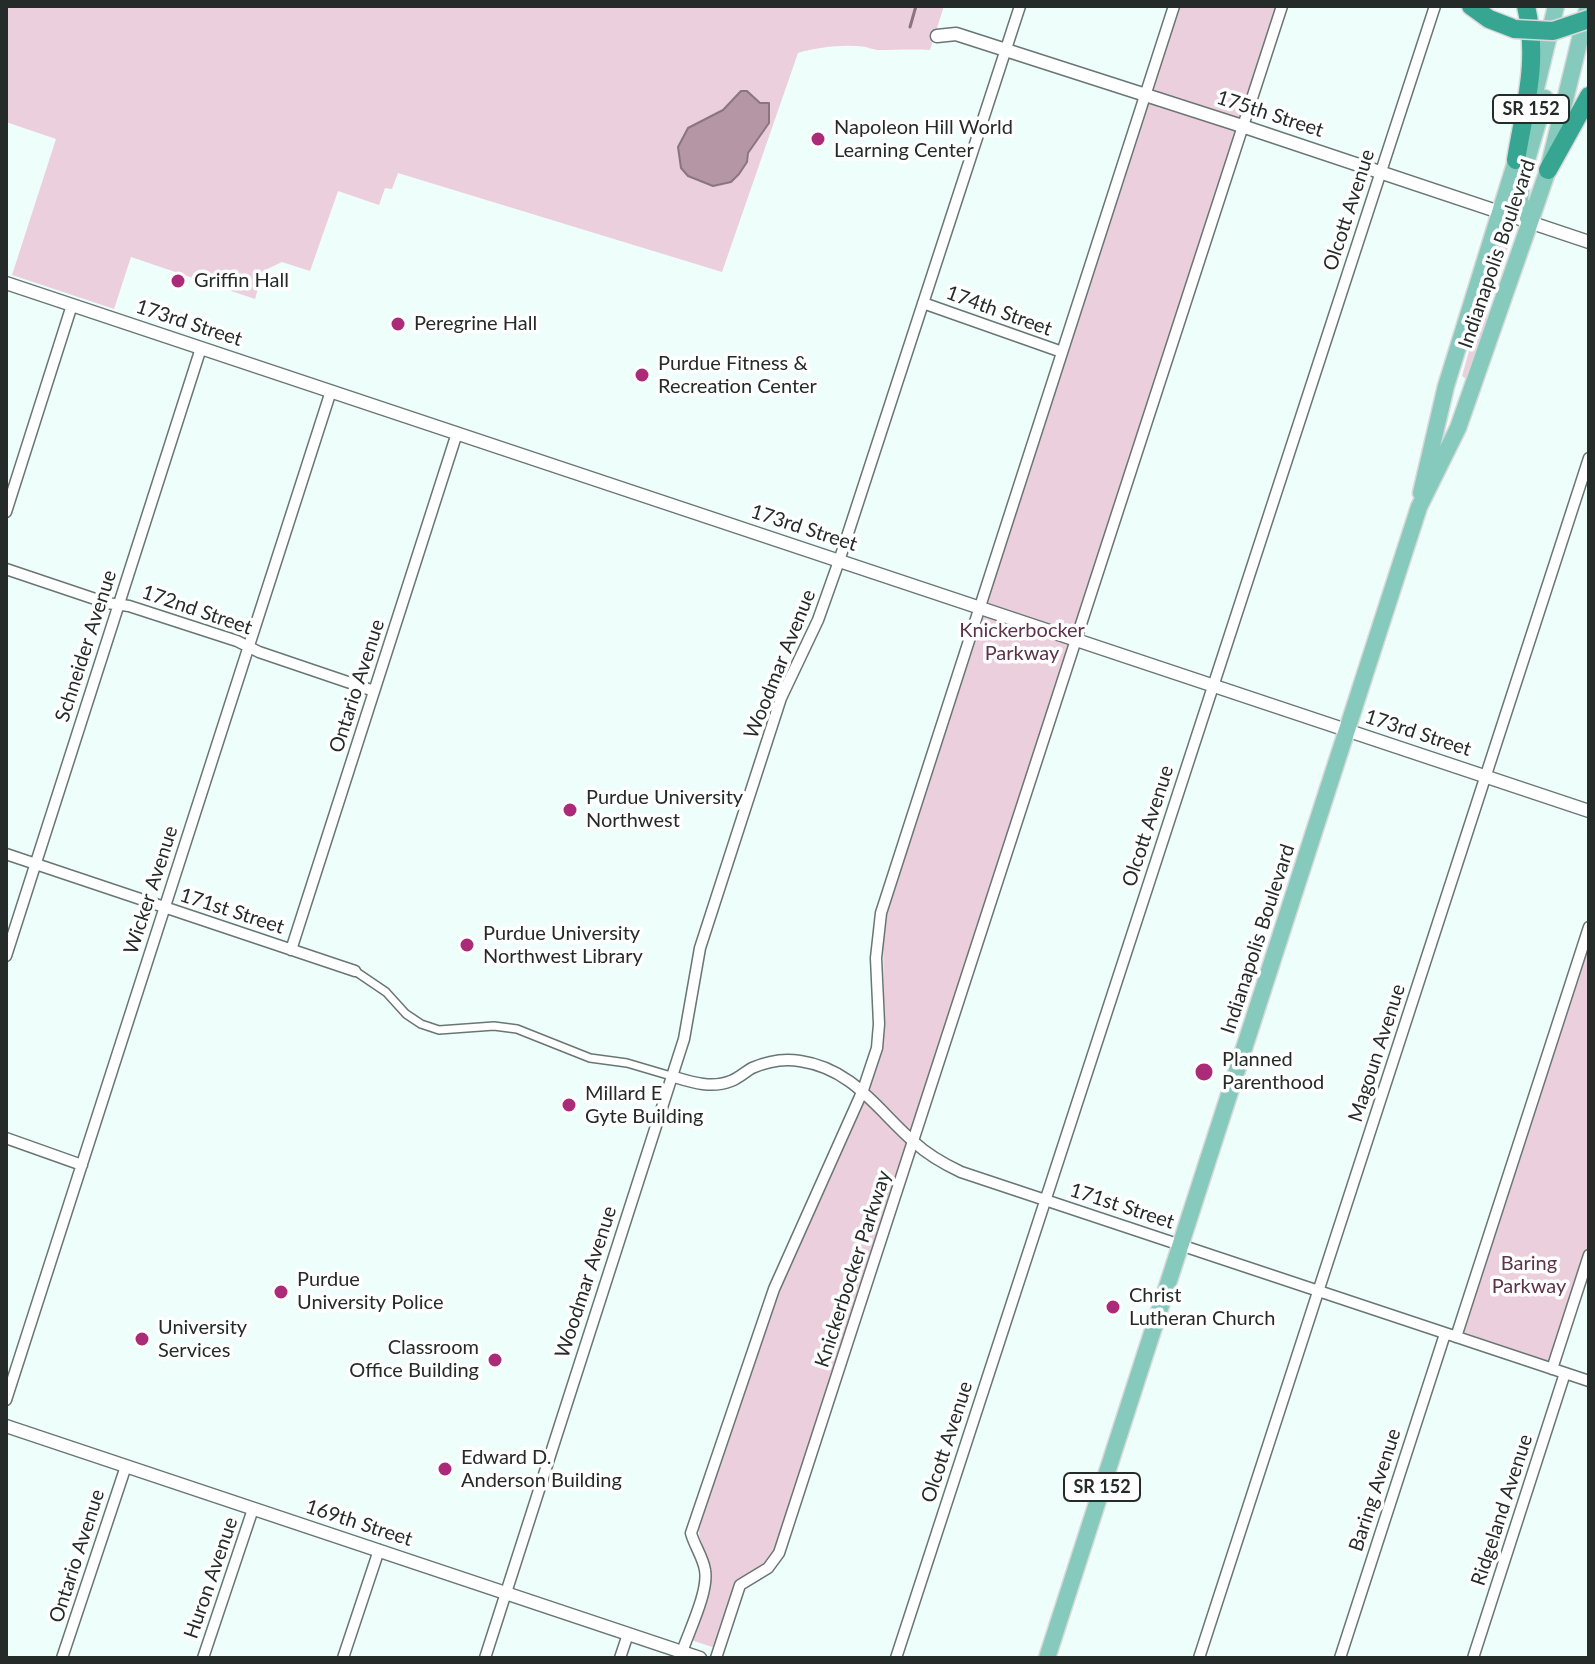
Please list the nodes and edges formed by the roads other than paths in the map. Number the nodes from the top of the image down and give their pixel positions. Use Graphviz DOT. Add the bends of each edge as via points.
graph roads {
  1 [pos="1020,6"];
  2 [pos="1174,6"];
  3 [pos="1282,6"];
  4 [pos="1435,6"];
  5 [pos="1471,6"];
  6 [pos="1526,6"];
  7 [pos="1557,6"];
  8 [pos="1588,6"];
  9 [pos="1589,19"];
  10 [pos="937,36"];
  11 [pos="1006,50"];
  12 [pos="1144,94"];
  13 [pos="1589,96"];
  14 [pos="1242,126"];
  15 [pos="1516,160"];
  16 [pos="1548,170"];
  17 [pos="1380,172"];
  18 [pos="1498,211"];
  19 [pos="1530,222"];
  20 [pos="1589,242"];
  21 [pos="6,283"];
  22 [pos="923,303"];
  23 [pos="72,305"];
  24 [pos="201,348"];
  25 [pos="1062,352"];
  26 [pos="1446,386"];
  27 [pos="331,391"];
  28 [pos="1470,394"];
  29 [pos="457,433"];
  30 [pos="1434,433"];
  31 [pos="1453,439"];
  32 [pos="1589,458"];
  33 [pos="1419,507"];
  34 [pos="6,512"];
  35 [pos="839,561"];
  36 [pos="6,569"];
  37 [pos="119,604"];
  38 [pos="979,607"];
  39 [pos="1076,639"];
  40 [pos="248,647"];
  41 [pos="1213,686"];
  42 [pos="374,691"];
  43 [pos="1347,730"];
  44 [pos="1486,777"];
  45 [pos="1589,811"];
  46 [pos="6,854"];
  47 [pos="36,864"];
  48 [pos="165,908"];
  49 [pos="1589,927"];
  50 [pos="291,950"];
  51 [pos="6,956"];
  52 [pos="355,971"];
  53 [pos="671,1076"];
  54 [pos="863,1090"];
  55 [pos="6,1138"];
  56 [pos="913,1142"];
  57 [pos="82,1165"];
  58 [pos="1046,1200"];
  59 [pos="1179,1244"];
  60 [pos="1589,1255"];
  61 [pos="1318,1292"];
  62 [pos="1450,1336"];
  63 [pos="1552,1369"];
  64 [pos="1565,1373"];
  65 [pos="1589,1381"];
  66 [pos="6,1400"];
  67 [pos="6,1426"];
  68 [pos="126,1466"];
  69 [pos="253,1509"];
  70 [pos="379,1550"];
  71 [pos="506,1593"];
  72 [pos="628,1634"];
  73 [pos="682,1652"];
  74 [pos="62,1658"];
  75 [pos="203,1658"];
  76 [pos="343,1658"];
  77 [pos="485,1658"];
  78 [pos="620,1658"];
  79 [pos="700,1658"];
  80 [pos="716,1658"];
  81 [pos="896,1658"];
  82 [pos="1047,1658"];
  83 [pos="1199,1658"];
  84 [pos="1340,1658"];
  85 [pos="1473,1658"];
  1 -- 11 [label="street, Woodmar Avenue"];
  2 -- 12 [label="street"];
  3 -- 14 [label="street, Knickerbocker Parkway"];
  4 -- 17 [label="street, Olcott Avenue"];
  5 -- 9 [label="highway, bridge" via="1515,29 1553,31"];
  6 -- 15 [label="highway" via="1533,55"];
  7 -- 15 [label="main road, Indianapolis Boulevard / SR 152"];
  7 -- 19 [label="main road" via="1545,100 1522,177 1520,201"];
  8 -- 16 [label="main road, Indianapolis Boulevard / SR 152"];
  10 -- 11 [label="street, 175th Street" via="956,34"];
  11 -- 12 [label="street, 175th Street"];
  11 -- 22 [label="street, Woodmar Avenue"];
  12 -- 14 [label="street, 175th Street"];
  12 -- 25 [label="street"];
  13 -- 16 [label="highway"];
  14 -- 17 [label="street, 175th Street"];
  14 -- 39 [label="street, Knickerbocker Parkway"];
  15 -- 18 [label="main road, Indianapolis Boulevard / SR 152"];
  16 -- 19 [label="main road, Indianapolis Boulevard / SR 152"];
  17 -- 18 [label="street, 175th Street"];
  17 -- 41 [label="street, Olcott Avenue"];
  18 -- 19 [label="street, 175th Street"];
  18 -- 26 [label="main road, Indianapolis Boulevard / SR 152"];
  19 -- 20 [label="street, 175th Street"];
  19 -- 28 [label="main road, Indianapolis Boulevard / SR 152"];
  21 -- 23 [label="street, 173rd Street"];
  22 -- 25 [label="street, 174th Street"];
  22 -- 35 [label="street, Woodmar Avenue"];
  23 -- 24 [label="street, 173rd Street"];
  23 -- 34 [label="street"];
  24 -- 27 [label="street, 173rd Street"];
  24 -- 37 [label="street, Schneider Avenue"];
  25 -- 38 [label="street"];
  26 -- 28 [label="main road"];
  26 -- 30 [label="main road, Indianapolis Boulevard / SR 152"];
  27 -- 29 [label="street, 173rd Street"];
  27 -- 40 [label="street, Wicker Avenue"];
  28 -- 31 [label="main road, Indianapolis Boulevard / SR 152"];
  29 -- 35 [label="street, 173rd Street"];
  29 -- 42 [label="street, Ontario Avenue"];
  30 -- 31 [label="main road"];
  30 -- 33 [label="main road, Indianapolis Boulevard / SR 152"];
  31 -- 33 [label="main road, Indianapolis Boulevard / SR 152"];
  32 -- 44 [label="street, Magoun Avenue"];
  33 -- 43 [label="main road, Indianapolis Boulevard / SR 152"];
  35 -- 38 [label="street, 173rd Street"];
  35 -- 53 [label="street, Woodmar Avenue" via="768,737 700,948 689,1021"];
  36 -- 37 [label="street, 172nd Street"];
  37 -- 40 [label="street, 172nd Street"];
  37 -- 47 [label="street, Schneider Avenue"];
  38 -- 39 [label="street, 173rd Street"];
  38 -- 54 [label="street" via="881,913 877,1048"];
  39 -- 41 [label="street, 173rd Street"];
  39 -- 56 [label="street, Knickerbocker Parkway"];
  40 -- 42 [label="street, 172nd Street"];
  40 -- 48 [label="street, Wicker Avenue"];
  41 -- 43 [label="street, 173rd Street"];
  41 -- 58 [label="street, Olcott Avenue"];
  42 -- 50 [label="street, Ontario Avenue"];
  43 -- 44 [label="street, 173rd Street"];
  43 -- 59 [label="main road, Indianapolis Boulevard / SR 152"];
  44 -- 45 [label="street, 173rd Street"];
  44 -- 61 [label="street, Magoun Avenue"];
  46 -- 47 [label="street, 171st Street"];
  47 -- 48 [label="street, 171st Street"];
  47 -- 51 [label="street, Schneider Avenue"];
  48 -- 50 [label="street, 171st Street"];
  48 -- 57 [label="street, Wicker Avenue"];
  49 -- 62 [label="street"];
  50 -- 52 [label="street, 171st Street"];
  52 -- 53 [label="street" via="406,1014 439,1030 517,1029 590,1058"];
  53 -- 54 [label="street, 171st Street" via="713,1085 772,1060 802,1061"];
  53 -- 71 [label="street, Woodmar Avenue"];
  54 -- 56 [label="street, 171st Street"];
  54 -- 73 [label="street" via="774,1289 691,1533 705,1567 705,1583"];
  55 -- 57 [label="street"];
  56 -- 58 [label="street, 171st Street" via="961,1172"];
  56 -- 80 [label="street, Knickerbocker Parkway" via="779,1553 768,1568 740,1585"];
  57 -- 66 [label="street, Wicker Avenue"];
  58 -- 59 [label="street, 171st Street"];
  58 -- 81 [label="street, Olcott Avenue"];
  59 -- 61 [label="street, 171st Street"];
  59 -- 82 [label="main road, Indianapolis Boulevard / SR 152"];
  60 -- 63 [label="street"];
  61 -- 62 [label="street, 171st Street"];
  61 -- 83 [label="street, Magoun Avenue"];
  62 -- 63 [label="street, 171st Street"];
  62 -- 84 [label="street, Baring Avenue"];
  63 -- 64 [label="street, 171st Street"];
  64 -- 65 [label="street, 171st Street"];
  64 -- 85 [label="street, Ridgeland Avenue"];
  67 -- 68 [label="street, 169th Street"];
  68 -- 69 [label="street, 169th Street"];
  68 -- 74 [label="street, Ontario Avenue"];
  69 -- 70 [label="street, 169th Street"];
  69 -- 75 [label="street, Huron Avenue"];
  70 -- 71 [label="street, 169th Street"];
  70 -- 76 [label="street"];
  71 -- 72 [label="street, 169th Street"];
  71 -- 77 [label="street, Woodmar Avenue"];
  72 -- 73 [label="street, 169th Street"];
  72 -- 78 [label="street"];
  73 -- 79 [label="street, 169th Street"];
}
